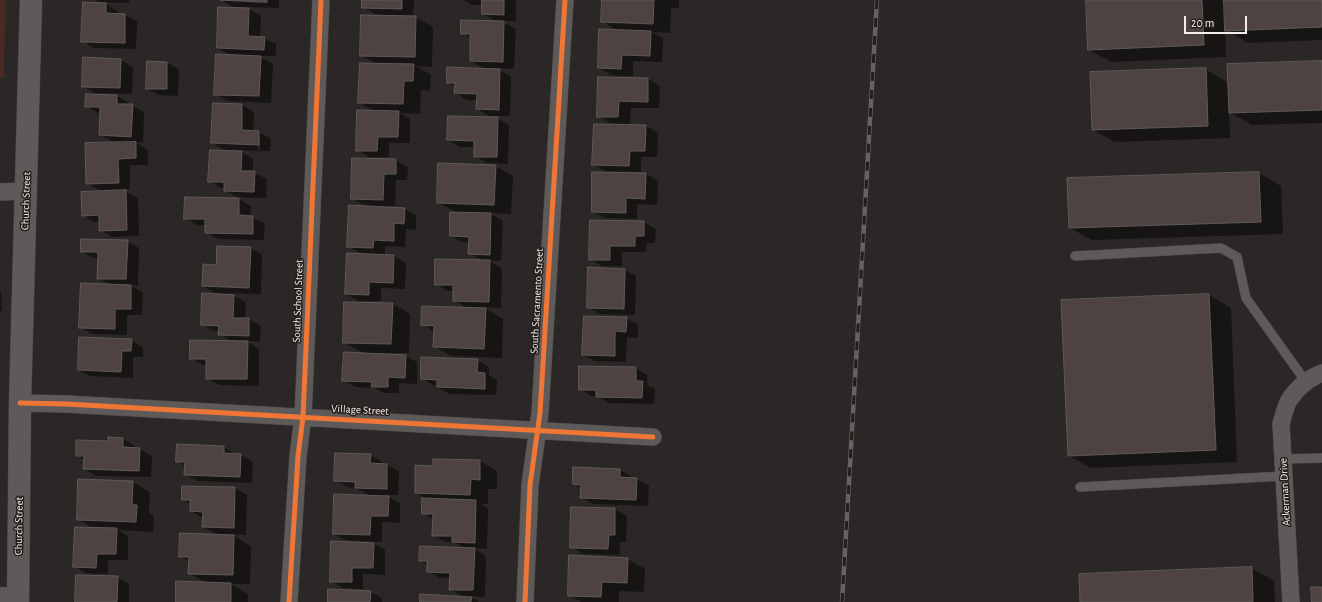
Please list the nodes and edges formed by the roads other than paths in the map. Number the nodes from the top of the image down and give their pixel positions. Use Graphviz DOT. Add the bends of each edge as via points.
graph roads {
  1 [pos="31,0"];
  2 [pos="321,0"];
  3 [pos="565,0"];
  4 [pos="26,191"];
  5 [pos="0,192"];
  6 [pos="1075,256"];
  7 [pos="1322,373"];
  8 [pos="1303,385"];
  9 [pos="20,403"];
  10 [pos="303,417"];
  11 [pos="538,430"];
  12 [pos="653,437"];
  13 [pos="1322,458"];
  14 [pos="1283,459"];
  15 [pos="1284,476"];
  16 [pos="1080,487"];
  17 [pos="12,597"];
  18 [pos="289,602"];
  19 [pos="525,602"];
  20 [pos="1291,602"];
  1 -- 4 [label="street, Church Street"];
  2 -- 10 [label="street, South School Street"];
  3 -- 11 [label="street, South Sacramento Street"];
  4 -- 5 [label="street"];
  4 -- 9 [label="street, Church Street"];
  6 -- 8 [label="lane" via="1221,248 1237,257 1246,298"];
  7 -- 8 [label="street"];
  8 -- 14 [label="street, Ackerman Drive" via="1287,403 1281,424"];
  9 -- 10 [label="street, Village Street"];
  9 -- 17 [label="street, Church Street"];
  10 -- 11 [label="street, Village Street"];
  10 -- 18 [label="street, South School Street" via="298,456"];
  11 -- 12 [label="street, Village Street"];
  11 -- 19 [label="street, South Sacramento Street" via="530,485"];
  13 -- 14 [label="lane"];
  14 -- 15 [label="street, Ackerman Drive"];
  15 -- 16 [label="lane"];
  15 -- 20 [label="street, Ackerman Drive"];
}
